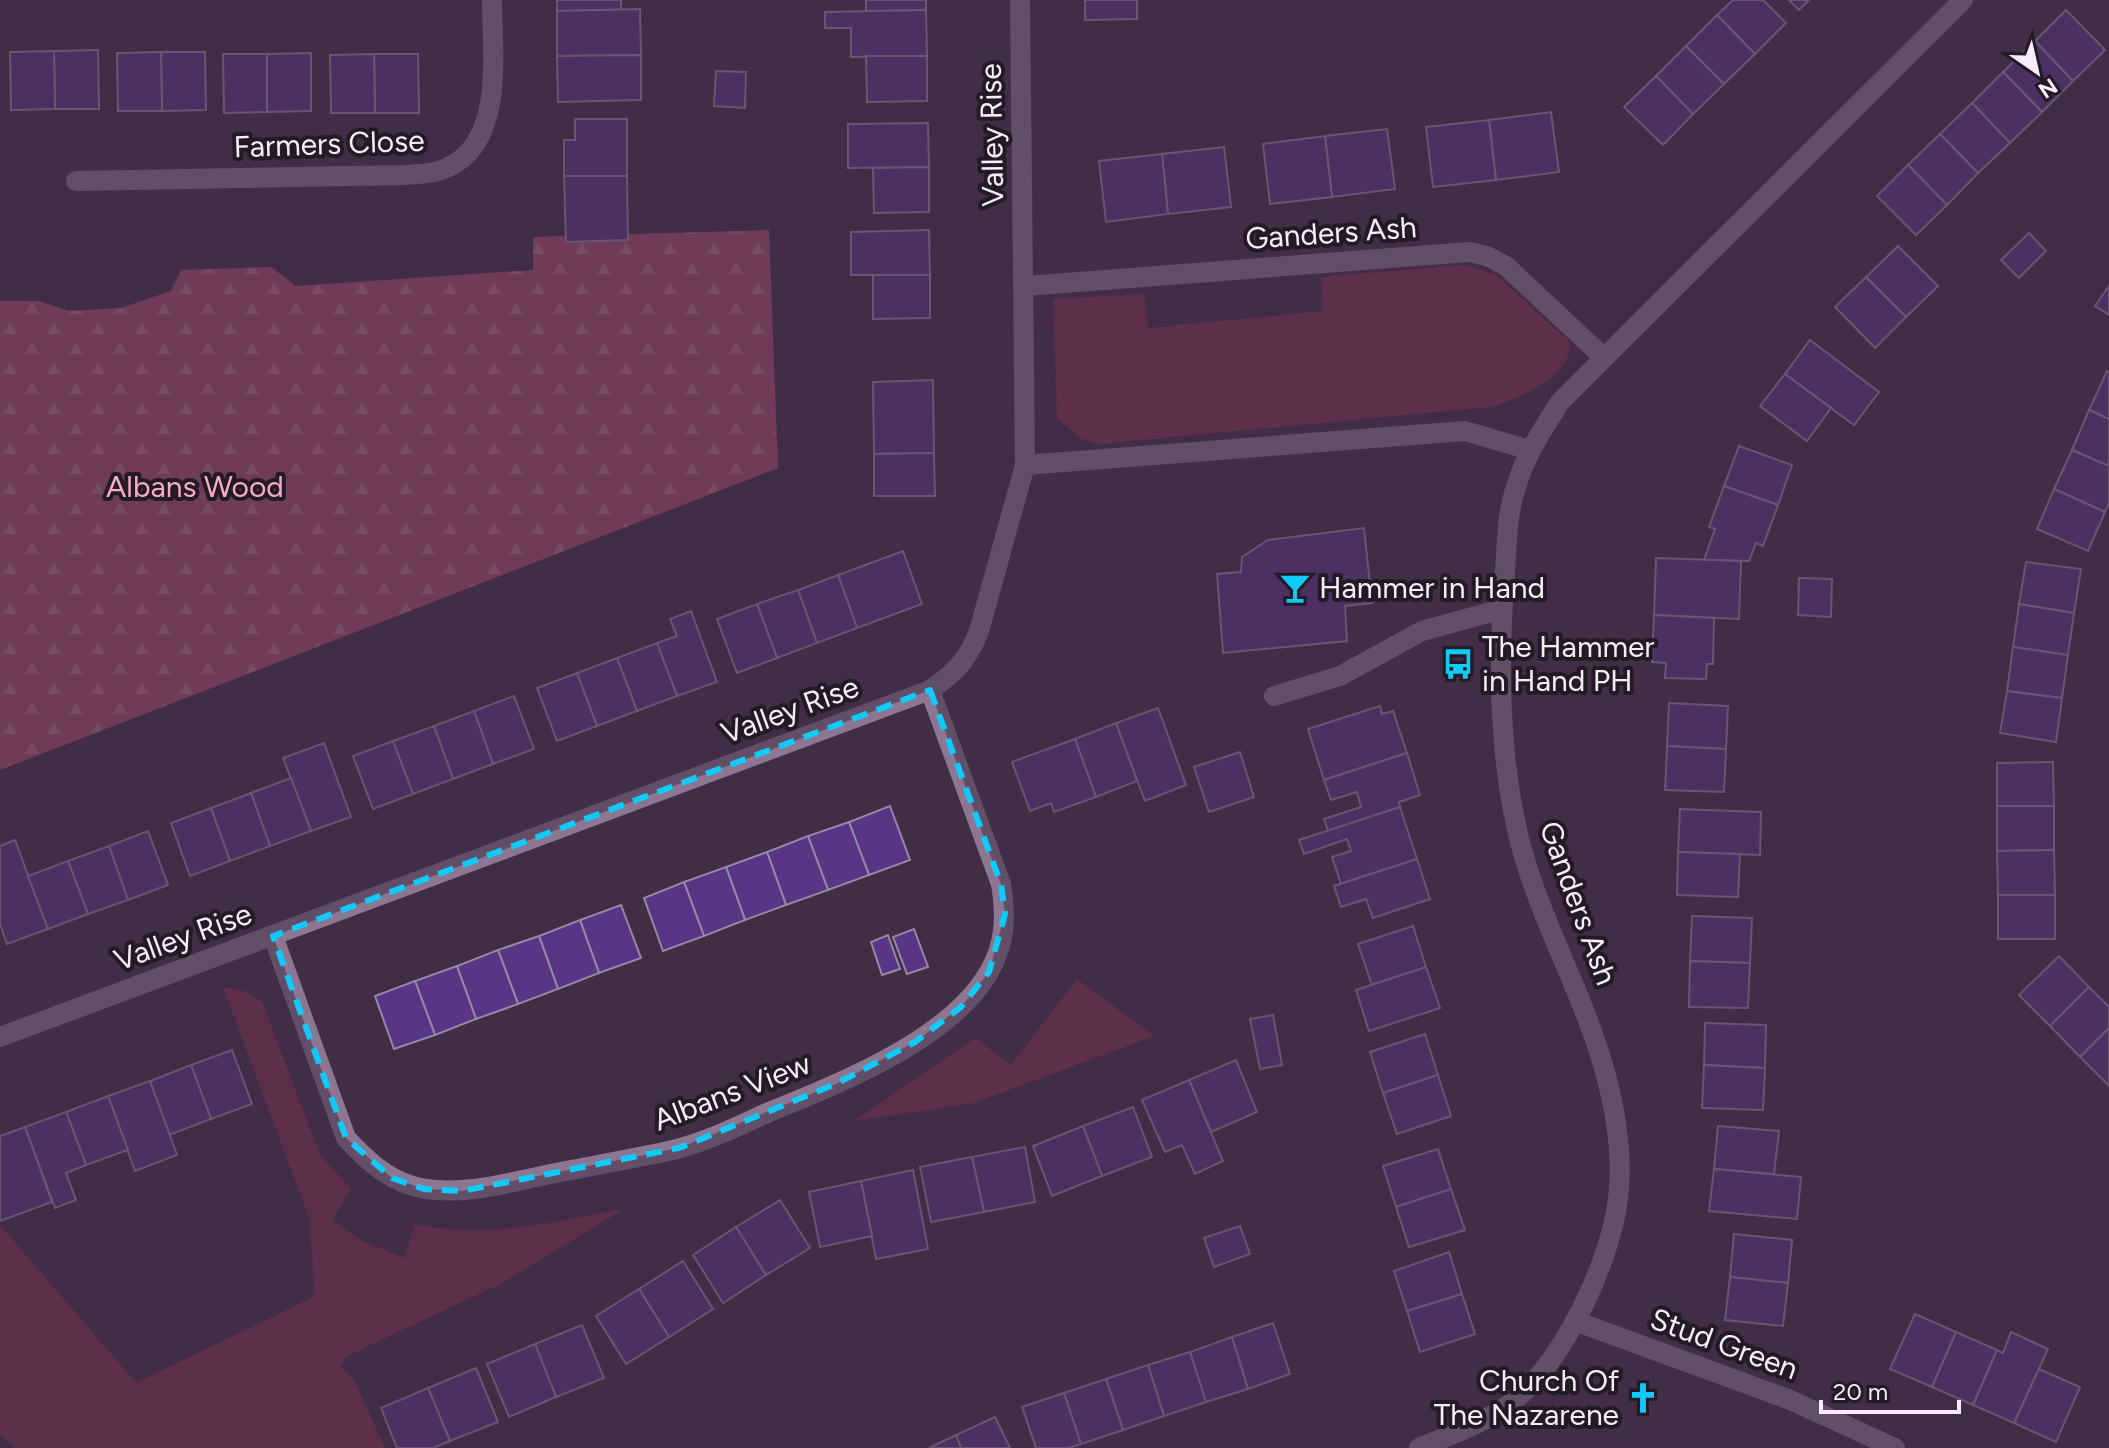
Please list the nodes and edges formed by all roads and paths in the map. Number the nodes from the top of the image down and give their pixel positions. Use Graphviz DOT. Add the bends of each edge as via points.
graph roads {
  1 [pos="492,0"];
  2 [pos="1020,0"];
  3 [pos="1963,0"];
  4 [pos="76,181"];
  5 [pos="1026,286"];
  6 [pos="1602,356"];
  7 [pos="1530,450"];
  8 [pos="1025,465"];
  9 [pos="1502,609"];
  10 [pos="930,690"];
  11 [pos="1274,696"];
  12 [pos="273,936"];
  13 [pos="0,1037"];
  14 [pos="1575,1321"];
  15 [pos="1419,1448"];
  16 [pos="1895,1448"];
  1 -- 4 [label="street, Farmers Close" via="487,122 458,161 438,171"];
  2 -- 5 [label="street, Valley Rise"];
  3 -- 6 [label="street, Ganders Ash"];
  5 -- 6 [label="street, Ganders Ash" via="1469,252 1506,266"];
  5 -- 8 [label="street, Valley Rise"];
  6 -- 7 [label="street, Ganders Ash" via="1560,402"];
  7 -- 8 [label="street" via="1465,431"];
  7 -- 9 [label="street, Ganders Ash" via="1515,489"];
  8 -- 10 [label="street, Valley Rise" via="970,656"];
  9 -- 11 [label="street" via="1422,631 1340,676"];
  9 -- 14 [label="street, Ganders Ash" via="1501,699 1521,847 1580,998 1616,1120 1614,1221"];
  10 -- 12 [label="street, Valley Rise"];
  10 -- 12 [label="street, Albans View" via="1001,884 1002,942 989,972 961,1007 915,1042 838,1083 722,1133 679,1148 462,1191 424,1189 392,1178 346,1138"];
  12 -- 13 [label="street, Valley Rise"];
  14 -- 15 [label="street, Ganders Ash" via="1547,1365 1503,1409"];
  14 -- 16 [label="street, Stud Green" via="1788,1399"];
}
